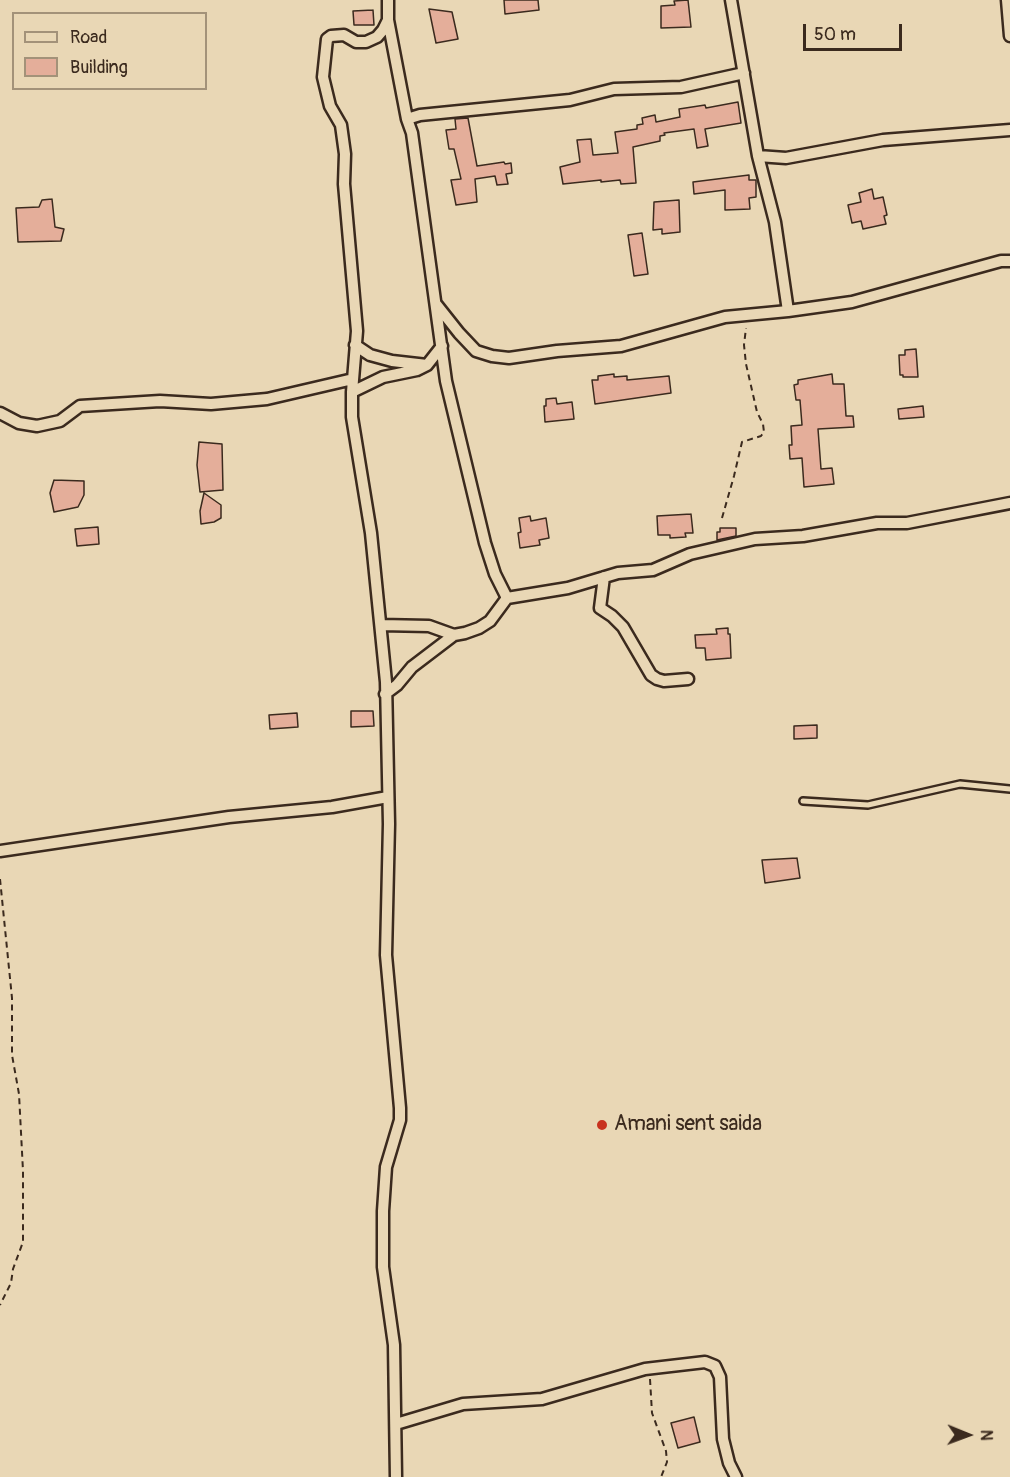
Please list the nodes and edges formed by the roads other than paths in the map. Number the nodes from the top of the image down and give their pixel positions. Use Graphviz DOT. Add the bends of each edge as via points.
graph roads {
  1 [pos="388,0"];
  2 [pos="731,0"];
  3 [pos="1007,0"];
  4 [pos="388,20"];
  5 [pos="1010,36"];
  6 [pos="744,73"];
  7 [pos="407,119"];
  8 [pos="1010,130"];
  9 [pos="758,156"];
  10 [pos="1010,261"];
  11 [pos="436,304"];
  12 [pos="788,311"];
  13 [pos="356,345"];
  14 [pos="442,346"];
  15 [pos="427,365"];
  16 [pos="353,379"];
  17 [pos="352,392"];
  18 [pos="0,413"];
  19 [pos="1010,503"];
  20 [pos="604,577"];
  21 [pos="507,598"];
  22 [pos="381,625"];
  23 [pos="454,635"];
  24 [pos="688,679"];
  25 [pos="385,694"];
  26 [pos="1010,789"];
  27 [pos="388,797"];
  28 [pos="802,801"];
  29 [pos="0,851"];
  30 [pos="396,1424"];
  31 [pos="396,1477"];
  32 [pos="736,1477"];
  1 -- 4 [label="street"];
  2 -- 6 [label="street"];
  3 -- 5 [label="street"];
  4 -- 7 [label="street"];
  4 -- 13 [label="street" via="377,37 366,42 335,35 327,39 326,46 325,89 341,125 345,154"];
  6 -- 7 [label="street" via="681,87 614,89 570,100"];
  6 -- 9 [label="street"];
  7 -- 11 [label="street"];
  8 -- 9 [label="street" via="883,140 786,158"];
  9 -- 12 [label="street" via="775,222"];
  10 -- 12 [label="street" via="852,302"];
  11 -- 12 [label="street" via="476,351 509,358 621,346 725,317"];
  11 -- 14 [label="street"];
  13 -- 15 [label="street" via="370,355"];
  13 -- 16 [label="street"];
  14 -- 15 [label="street"];
  14 -- 21 [label="street" via="446,381 485,543"];
  15 -- 17 [label="street" via="383,377"];
  16 -- 17 [label="street"];
  16 -- 18 [label="street" via="267,399 80,406 60,421 37,426 19,423"];
  17 -- 22 [label="street" via="352,417"];
  19 -- 20 [label="street" via="907,523 877,523 803,536 755,539 690,554 657,569"];
  20 -- 21 [label="street" via="568,588"];
  20 -- 24 [label="street" via="600,608 623,627 651,675 664,681"];
  21 -- 23 [label="street" via="490,621"];
  22 -- 23 [label="street" via="429,626"];
  22 -- 25 [label="street"];
  23 -- 25 [label="street"];
  25 -- 27 [label="street"];
  26 -- 28 [label="lane" via="960,784 868,805"];
  27 -- 29 [label="street"];
  27 -- 30 [label="street" via="386,955 400,1120 386,1167 383,1268 394,1345"];
  30 -- 31 [label="street"];
  30 -- 32 [label="street" via="463,1404 542,1399 645,1369 705,1362 715,1366 720,1377 723,1439"];
}
